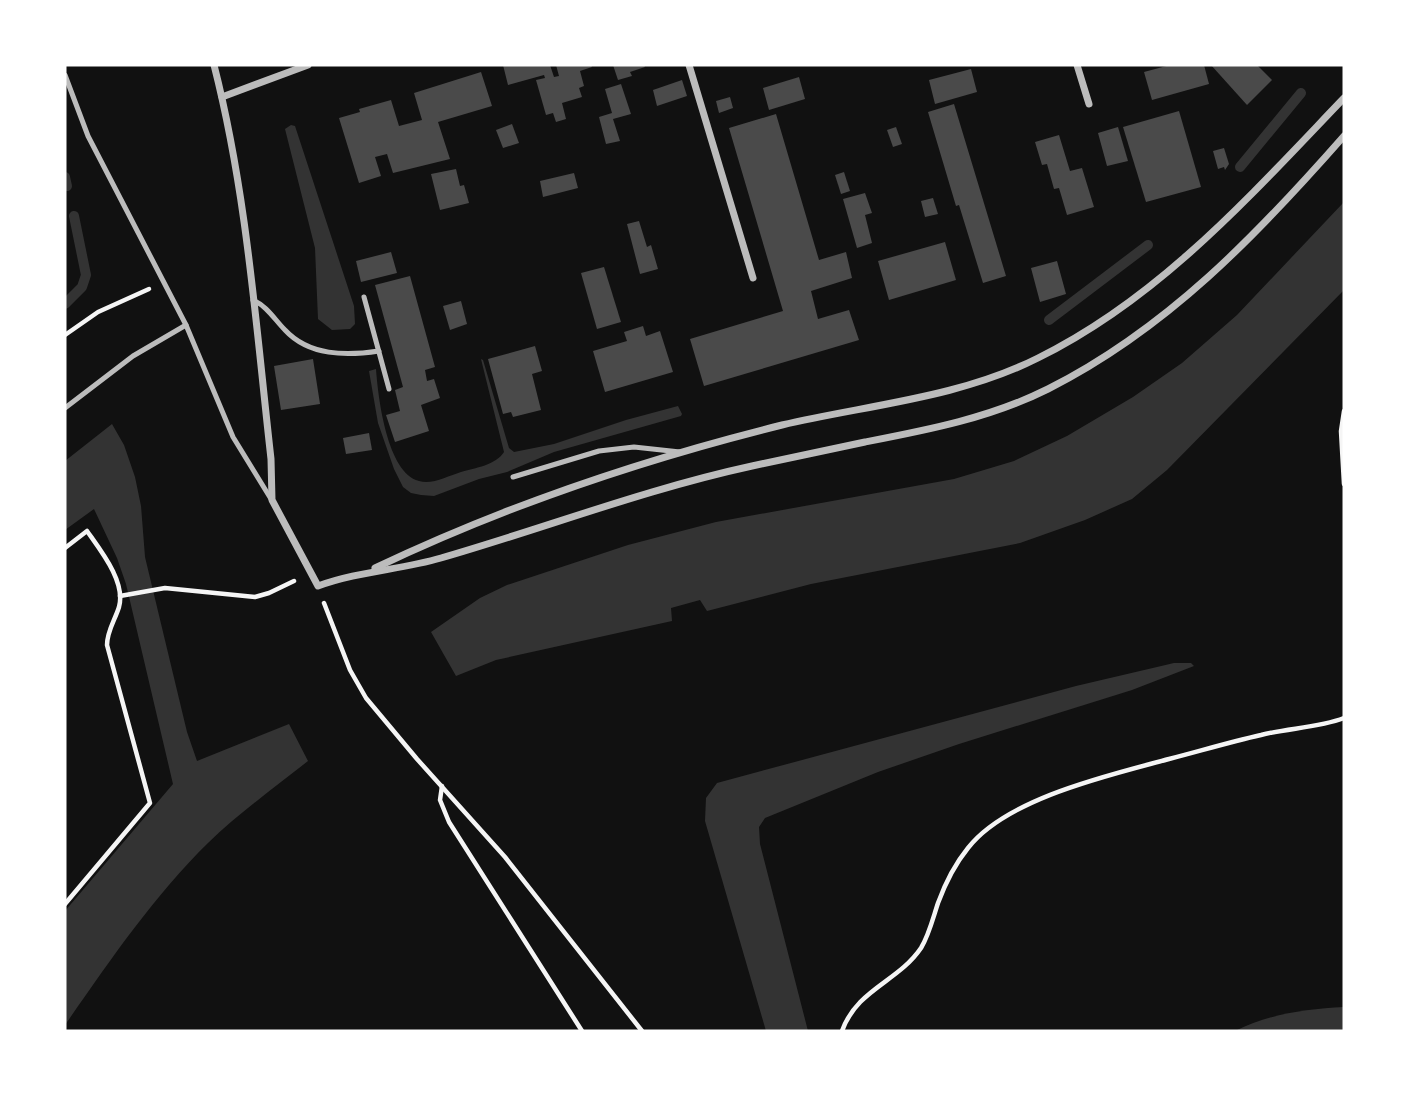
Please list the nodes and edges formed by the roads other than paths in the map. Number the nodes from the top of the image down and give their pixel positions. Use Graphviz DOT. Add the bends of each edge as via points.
graph roads {
  1 [pos="214,65"];
  2 [pos="308,65"];
  3 [pos="690,65"];
  4 [pos="1077,65"];
  5 [pos="65,75"];
  6 [pos="222,97"];
  7 [pos="1344,98"];
  8 [pos="1088,104"];
  9 [pos="1344,136"];
  10 [pos="753,278"];
  11 [pos="364,297"];
  12 [pos="253,300"];
  13 [pos="186,325"];
  14 [pos="379,351"];
  15 [pos="389,389"];
  16 [pos="65,408"];
  17 [pos="683,452"];
  18 [pos="513,477"];
  19 [pos="272,500"];
  20 [pos="367,571"];
  1 -- 6 [label="street"];
  2 -- 6 [label="street"];
  3 -- 10 [label="street"];
  4 -- 8 [label="street"];
  5 -- 13 [label="lane" via="88,136"];
  6 -- 12 [label="street" via="238,172"];
  7 -- 17 [label="street" via="1170,272 1119,311 1052,351 978,382"];
  9 -- 20 [label="street" via="1250,240 1181,302 1119,348 1027,400 954,423 652,492 438,559"];
  11 -- 14 [label="lane"];
  12 -- 14 [label="lane" via="309,348 339,354"];
  12 -- 19 [label="street"];
  13 -- 16 [label="lane" via="133,356"];
  13 -- 19 [label="lane" via="233,437"];
  14 -- 15 [label="lane"];
  17 -- 18 [label="lane" via="618,448"];
  17 -- 20 [label="street" via="532,501"];
  19 -- 20 [label="street" via="318,586"];
}
